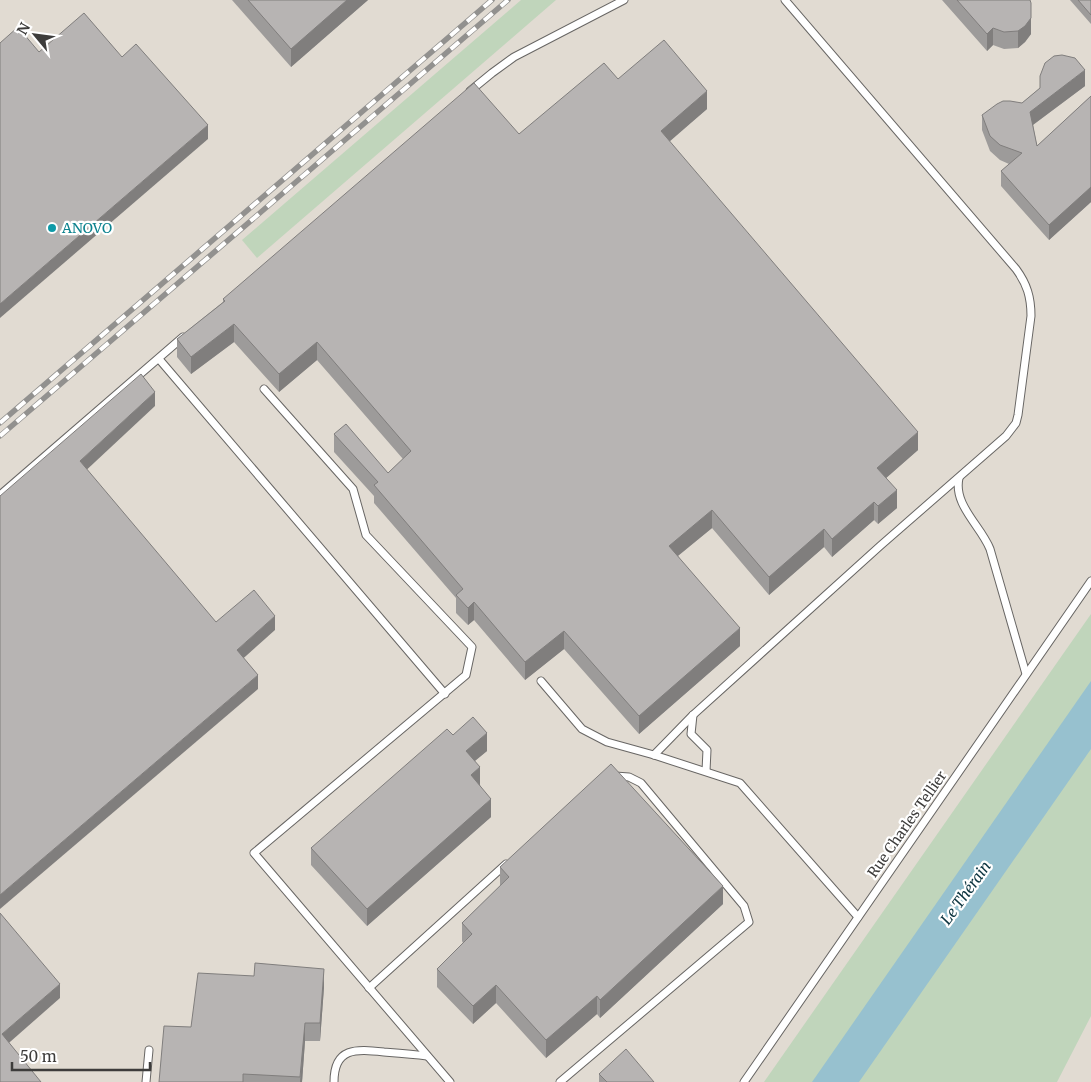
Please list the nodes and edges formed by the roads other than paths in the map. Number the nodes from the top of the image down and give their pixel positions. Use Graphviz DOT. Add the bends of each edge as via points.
graph roads {
  1 [pos="624,0"];
  2 [pos="785,0"];
  3 [pos="462,99"];
  4 [pos="189,333"];
  5 [pos="159,358"];
  6 [pos="264,389"];
  7 [pos="959,477"];
  8 [pos="0,495"];
  9 [pos="1091,581"];
  10 [pos="1026,674"];
  11 [pos="540,681"];
  12 [pos="445,694"];
  13 [pos="693,715"];
  14 [pos="654,755"];
  15 [pos="706,772"];
  16 [pos="604,776"];
  17 [pos="508,862"];
  18 [pos="858,917"];
  19 [pos="369,988"];
  20 [pos="149,1050"];
  21 [pos="427,1056"];
  22 [pos="448,1079"];
  23 [pos="146,1082"];
  24 [pos="334,1082"];
  25 [pos="439,1082"];
  26 [pos="560,1082"];
  27 [pos="744,1082"];
  1 -- 3 [label="lane" via="514,57"];
  2 -- 7 [label="lane" via="1016,269 1027,286 1031,316 1016,423 1006,436"];
  4 -- 5 [label="lane"];
  5 -- 8 [label="lane"];
  5 -- 12 [label="lane"];
  6 -- 12 [label="lane" via="353,489 366,535 472,646 466,675"];
  7 -- 10 [label="lane" via="960,499 990,549"];
  7 -- 13 [label="lane"];
  9 -- 10 [label="lane, Rue Charles Tellier"];
  10 -- 18 [label="lane, Rue Charles Tellier"];
  11 -- 14 [label="lane" via="582,729 607,742"];
  12 -- 19 [label="lane" via="254,853"];
  13 -- 14 [label="lane"];
  13 -- 15 [label="lane" via="691,734 707,750"];
  14 -- 15 [label="lane"];
  15 -- 18 [label="lane" via="740,783"];
  16 -- 26 [label="lane" via="629,777 641,783 744,906 749,922"];
  17 -- 19 [label="lane"];
  18 -- 27 [label="lane, Rue Charles Tellier"];
  19 -- 21 [label="lane"];
  20 -- 23 [label="lane"];
  21 -- 22 [label="lane"];
  21 -- 24 [label="lane" via="360,1049 348,1052 336,1064"];
  22 -- 25 [label="lane"];
}
